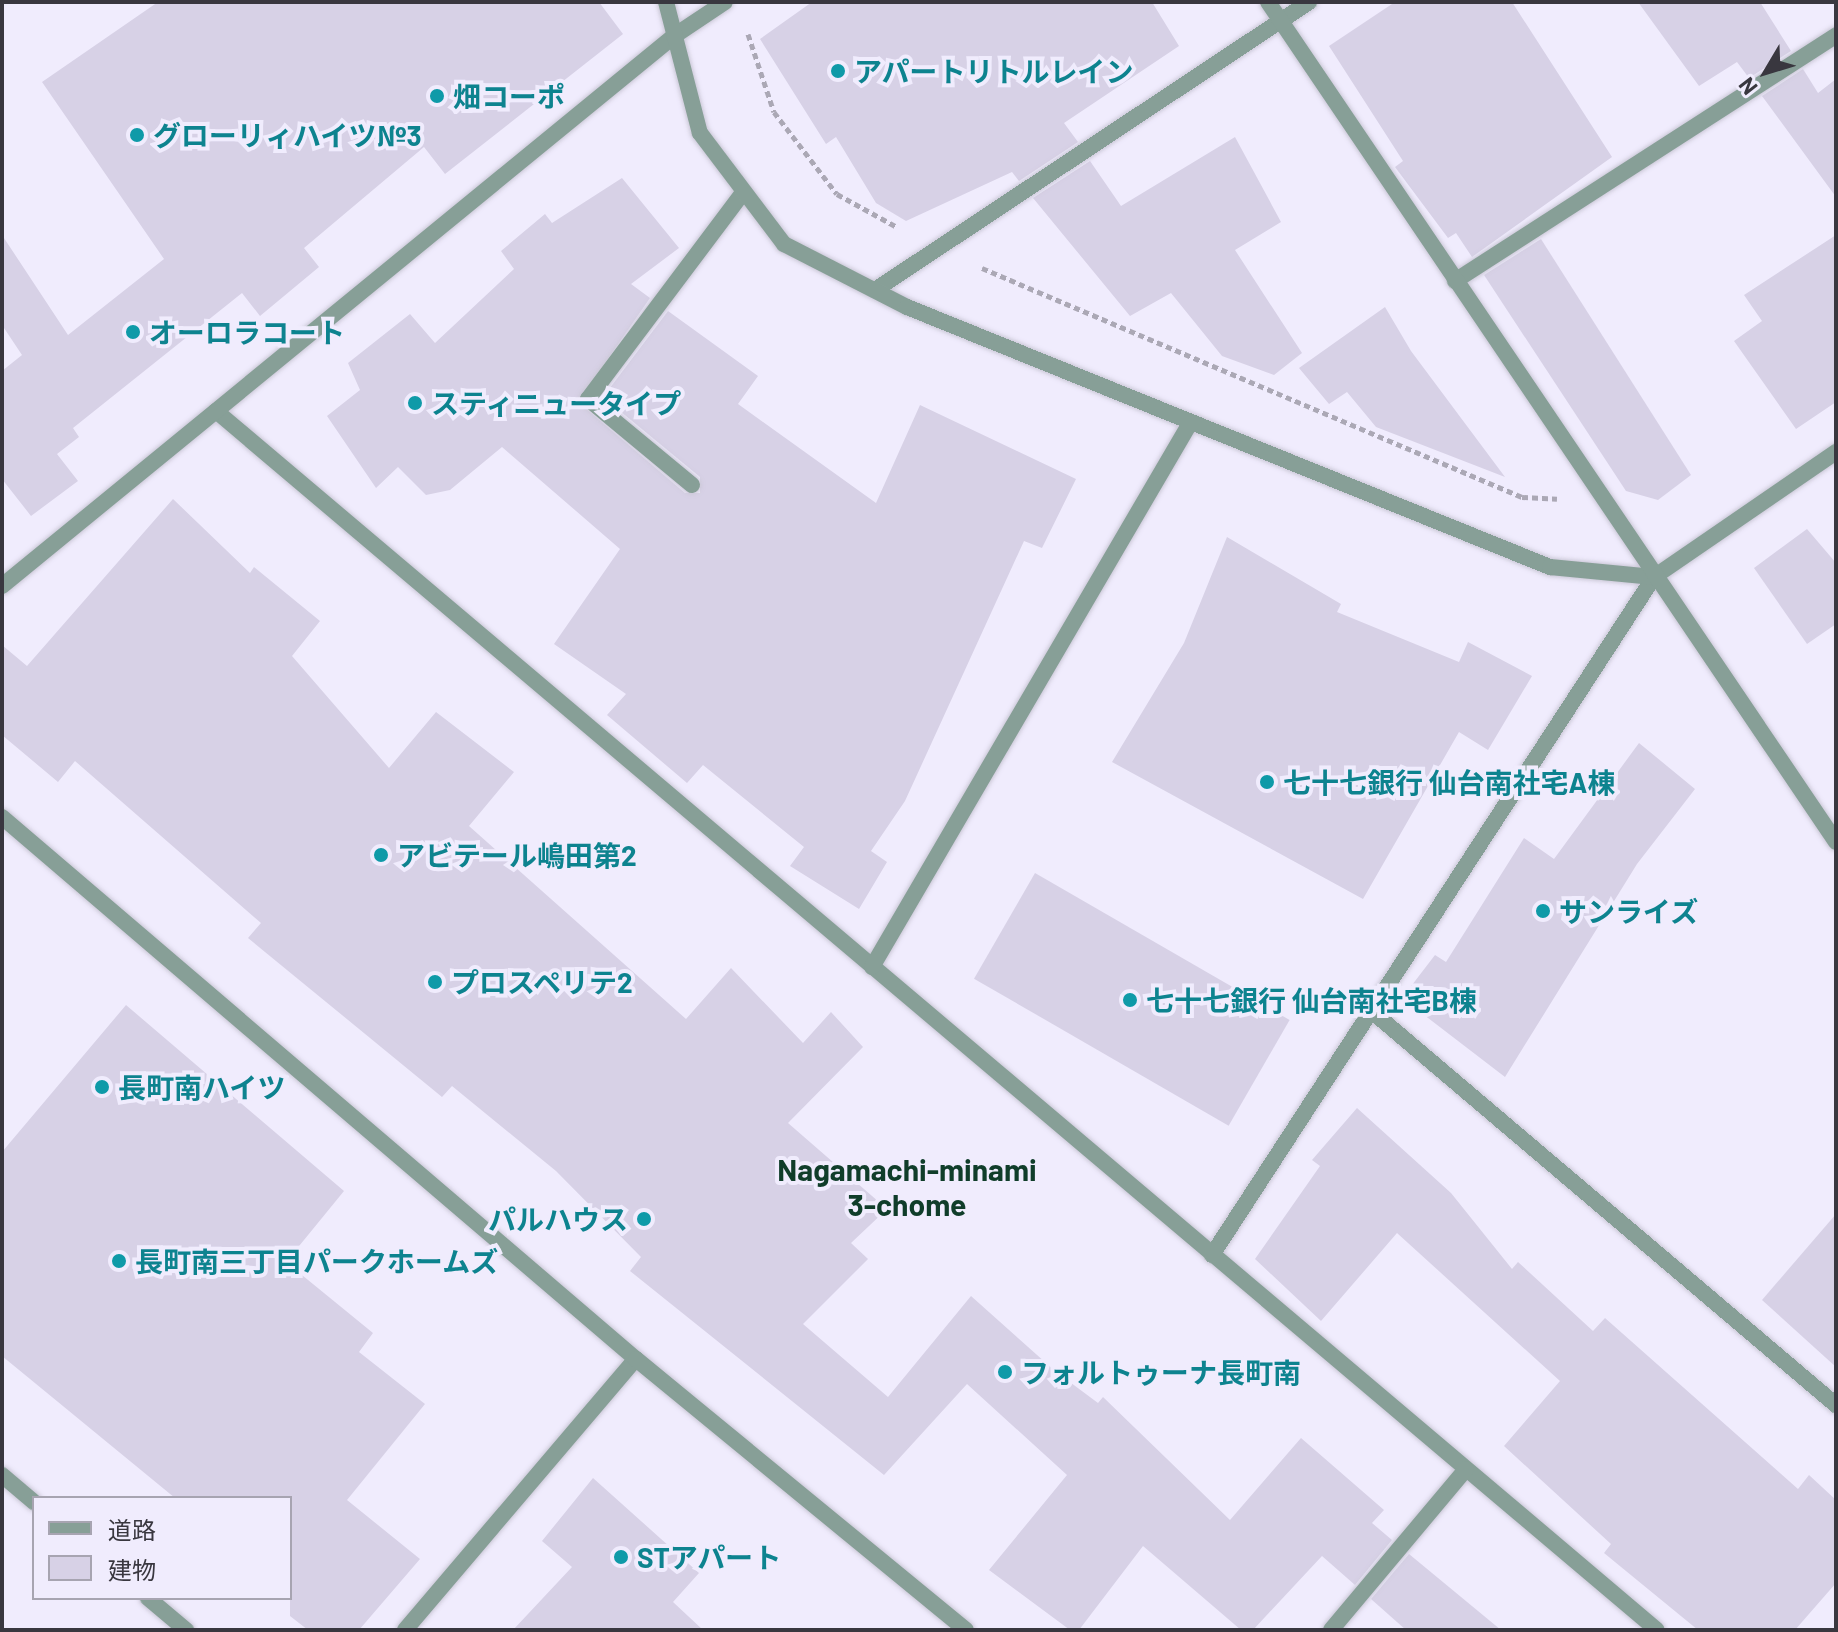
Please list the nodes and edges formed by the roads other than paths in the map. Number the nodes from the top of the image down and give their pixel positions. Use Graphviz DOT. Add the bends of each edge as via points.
graph roads {
  1 [pos="666,2"];
  2 [pos="725,2"];
  3 [pos="1268,2"];
  4 [pos="1309,2"];
  5 [pos="1281,21"];
  6 [pos="1836,35"];
  7 [pos="674,36"];
  8 [pos="741,195"];
  9 [pos="1455,281"];
  10 [pos="875,290"];
  11 [pos="216,411"];
  12 [pos="1189,425"];
  13 [pos="1836,452"];
  14 [pos="692,485"];
  15 [pos="1654,577"];
  16 [pos="2,586"];
  17 [pos="2,817"];
  18 [pos="1836,842"];
  19 [pos="872,967"];
  20 [pos="1368,1008"];
  21 [pos="1212,1255"];
  22 [pos="636,1359"];
  23 [pos="1836,1405"];
  24 [pos="1466,1469"];
  25 [pos="2,1475"];
  26 [pos="32,1500"];
  27 [pos="150,1600"];
  28 [pos="186,1630"];
  29 [pos="405,1630"];
  30 [pos="966,1630"];
  31 [pos="1331,1630"];
  32 [pos="1657,1630"];
  1 -- 7 [label="street"];
  2 -- 7 [label="street"];
  3 -- 5 [label="street"];
  4 -- 5 [label="street"];
  5 -- 9 [label="street"];
  5 -- 10 [label="street"];
  6 -- 9 [label="street"];
  7 -- 8 [label="street" via="700,133"];
  7 -- 11 [label="street"];
  8 -- 10 [label="street" via="784,244"];
  8 -- 14 [label="street" via="588,399"];
  9 -- 15 [label="street"];
  10 -- 12 [label="street"];
  11 -- 16 [label="street"];
  11 -- 19 [label="street"];
  12 -- 15 [label="street" via="1550,567"];
  12 -- 19 [label="street"];
  13 -- 15 [label="street"];
  15 -- 18 [label="street"];
  15 -- 20 [label="street"];
  17 -- 22 [label="street"];
  19 -- 21 [label="street"];
  20 -- 21 [label="street"];
  20 -- 23 [label="street"];
  21 -- 24 [label="street"];
  22 -- 29 [label="street"];
  22 -- 30 [label="street"];
  24 -- 31 [label="street"];
  24 -- 32 [label="street"];
  25 -- 26 [label="street"];
  27 -- 28 [label="street"];
}
